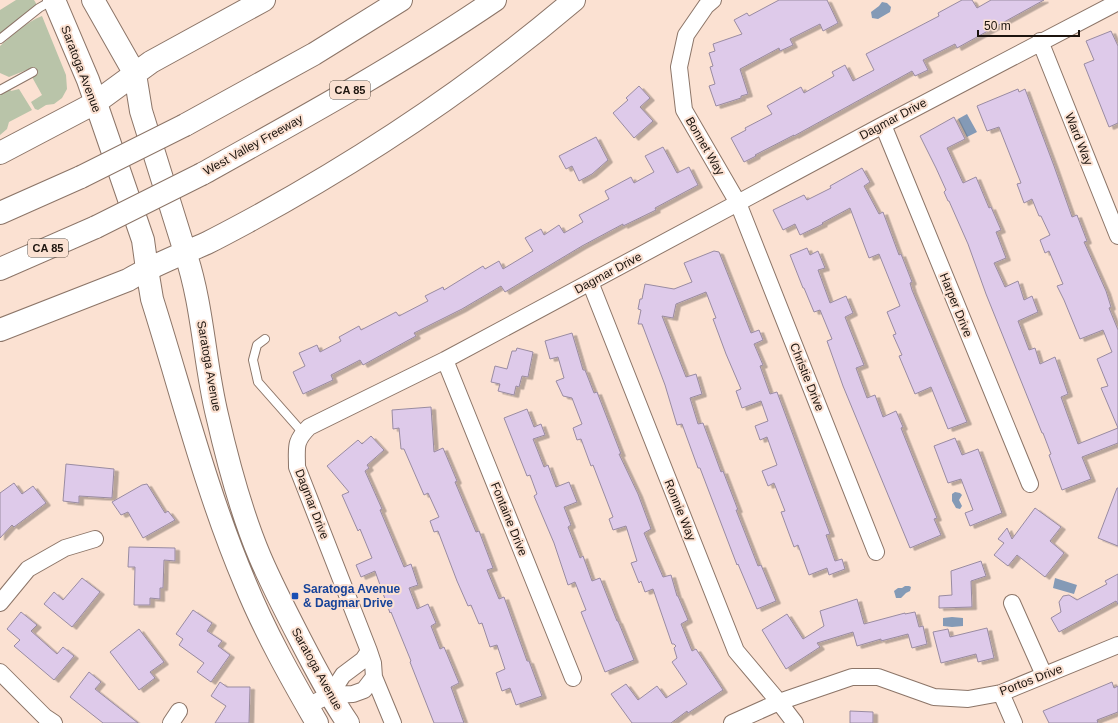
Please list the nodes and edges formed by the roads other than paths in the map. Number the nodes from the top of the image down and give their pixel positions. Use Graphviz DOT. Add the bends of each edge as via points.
graph roads {
  1 [pos="54,0"];
  2 [pos="93,0"];
  3 [pos="264,0"];
  4 [pos="401,0"];
  5 [pos="495,0"];
  6 [pos="574,0"];
  7 [pos="713,0"];
  8 [pos="1118,2"];
  9 [pos="0,39"];
  10 [pos="1040,41"];
  11 [pos="32,72"];
  12 [pos="135,74"];
  13 [pos="2,86"];
  14 [pos="95,103"];
  15 [pos="883,125"];
  16 [pos="0,152"];
  17 [pos="738,203"];
  18 [pos="0,213"];
  19 [pos="1118,236"];
  20 [pos="185,252"];
  21 [pos="147,268"];
  22 [pos="0,269"];
  23 [pos="590,282"];
  24 [pos="0,330"];
  25 [pos="265,339"];
  26 [pos="445,360"];
  27 [pos="303,433"];
  28 [pos="1030,484"];
  29 [pos="95,539"];
  30 [pos="876,552"];
  31 [pos="0,603"];
  32 [pos="1012,603"];
  33 [pos="1118,645"];
  34 [pos="369,651"];
  35 [pos="0,672"];
  36 [pos="1044,675"];
  37 [pos="374,677"];
  38 [pos="573,678"];
  39 [pos="1001,693"];
  40 [pos="330,695"];
  41 [pos="779,702"];
  42 [pos="312,715"];
  43 [pos="54,723"];
  44 [pos="348,723"];
  45 [pos="393,723"];
  46 [pos="732,723"];
  47 [pos="795,723"];
  48 [pos="1014,723"];
  1 -- 9 [label="lane" via="39,8"];
  1 -- 14 [label="main road, Saratoga Avenue" via="88,80"];
  2 -- 12 [label="main road, Saratoga Avenue"];
  3 -- 12 [label="main road" via="151,62"];
  4 -- 18 [label="main road, bridge" via="314,54 185,125 81,177"];
  5 -- 22 [label="main road, West Valley Freeway / CA 85, bridge" via="365,82 202,174 96,227"];
  6 -- 20 [label="main road" via="482,74 414,121 295,195 207,243"];
  7 -- 17 [label="street, Bonnet Way" via="686,35 679,68 682,96 684,110"];
  8 -- 10 [label="street, Dagmar Drive"];
  10 -- 15 [label="street, Dagmar Drive"];
  10 -- 19 [label="street, Ward Way"];
  11 -- 13 [label="lane"];
  12 -- 14 [label="main road"];
  12 -- 20 [label="main road, Saratoga Avenue" via="141,111"];
  14 -- 16 [label="main road"];
  14 -- 21 [label="main road, Saratoga Avenue" via="143,240"];
  15 -- 17 [label="street, Dagmar Drive"];
  15 -- 28 [label="street, Harper Drive"];
  17 -- 23 [label="street, Dagmar Drive"];
  17 -- 30 [label="street, Christie Drive"];
  20 -- 21 [label="main road"];
  20 -- 40 [label="main road, Saratoga Avenue" via="203,331 217,415 244,514 276,593"];
  21 -- 24 [label="main road" via="125,281"];
  21 -- 42 [label="main road, Saratoga Avenue" via="152,299 205,476 225,533 262,621"];
  23 -- 26 [label="street, Dagmar Drive"];
  23 -- 41 [label="street, Ronnie Way" via="736,651"];
  25 -- 27 [label="lane" via="257,345 253,360 258,382"];
  26 -- 27 [label="street, Dagmar Drive" via="310,427"];
  26 -- 38 [label="street, Fontaine Drive"];
  27 -- 34 [label="street, Dagmar Drive" via="297,444 297,467"];
  29 -- 31 [label="street" via="65,548 28,569"];
  32 -- 36 [label="street"];
  33 -- 36 [label="street, Portos Drive"];
  34 -- 37 [label="street, Dagmar Drive"];
  34 -- 40 [label="street" via="343,675"];
  35 -- 43 [label="street"];
  36 -- 39 [label="street, Portos Drive"];
  37 -- 40 [label="street" via="364,690 353,694"];
  37 -- 45 [label="street, Dagmar Drive"];
  39 -- 41 [label="street, Portos Drive" via="968,699 934,697 878,677 852,677"];
  39 -- 48 [label="street"];
  40 -- 42 [label="street"];
  40 -- 44 [label="main road, Saratoga Avenue"];
  41 -- 46 [label="street, Portos Drive"];
  41 -- 47 [label="street, Ronnie Way"];
}
